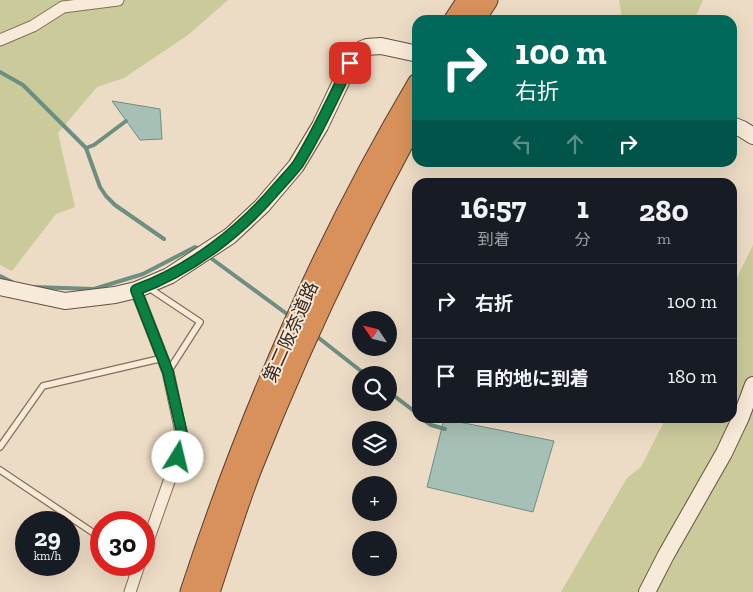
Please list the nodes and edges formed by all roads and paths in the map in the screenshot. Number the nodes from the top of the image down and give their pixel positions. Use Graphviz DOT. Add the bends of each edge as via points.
graph roads {
  1 [pos="118,0"];
  2 [pos="468,0"];
  3 [pos="487,0"];
  4 [pos="458,15"];
  5 [pos="477,15"];
  6 [pos="0,40"];
  7 [pos="412,53"];
  8 [pos="412,94"];
  9 [pos="412,127"];
  10 [pos="737,127"];
  11 [pos="753,136"];
  12 [pos="0,287"];
  13 [pos="142,288"];
  14 [pos="163,358"];
  15 [pos="168,372"];
  16 [pos="753,385"];
  17 [pos="0,447"];
  18 [pos="0,470"];
  19 [pos="155,522"];
  20 [pos="90,531"];
  21 [pos="135,576"];
  22 [pos="130,592"];
  23 [pos="191,592"];
  24 [pos="209,592"];
  25 [pos="647,592"];
  1 -- 6 [label="street" via="63,7 33,26"];
  2 -- 4 [label="highway"];
  3 -- 5 [label="highway"];
  7 -- 13 [label="street" via="381,46 362,50 350,63 320,126 296,166 262,206 230,236 176,272"];
  8 -- 23 [label="highway, 第二阪奈道路" via="370,168 301,308 236,463"];
  9 -- 24 [label="highway, 第二阪奈道路" via="349,246 285,385 251,468"];
  10 -- 11 [label="street"];
  12 -- 13 [label="street" via="65,301"];
  13 -- 14 [label="street"];
  13 -- 15 [label="lane" via="200,322"];
  14 -- 15 [label="street"];
  14 -- 17 [label="lane" via="43,386"];
  15 -- 19 [label="street" via="184,442"];
  16 -- 25 [label="street" via="724,453"];
  18 -- 20 [label="lane"];
  21 -- 22 [label="street"];
}
